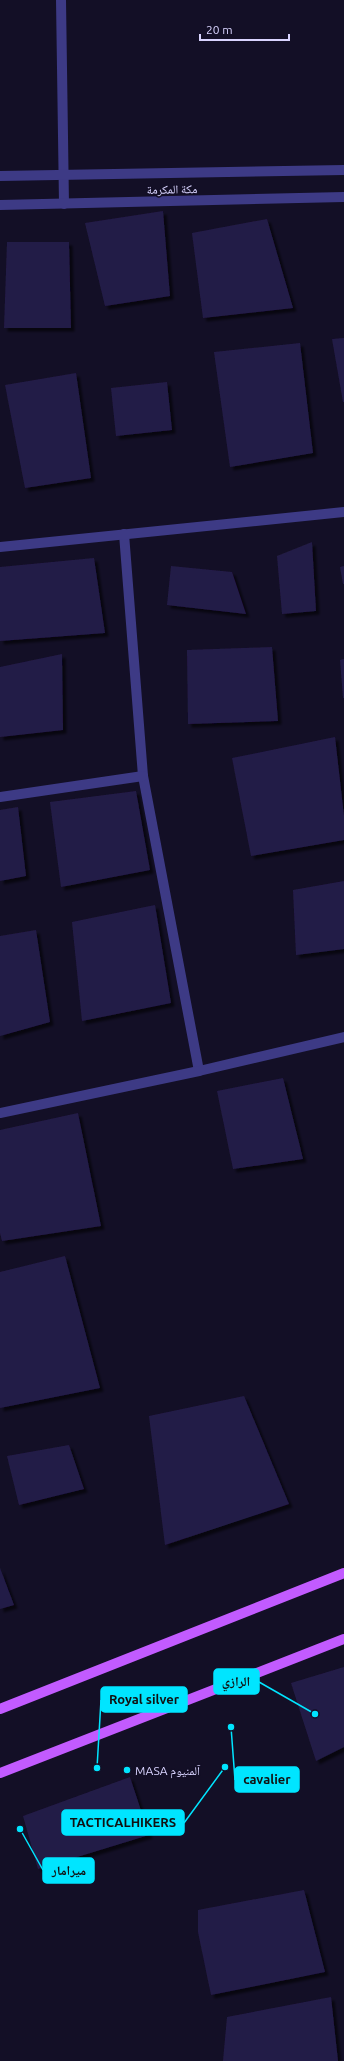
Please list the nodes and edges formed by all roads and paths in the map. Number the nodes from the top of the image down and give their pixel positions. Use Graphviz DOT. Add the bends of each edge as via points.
graph roads {
  1 [pos="61,0"];
  2 [pos="344,170"];
  3 [pos="65,175"];
  4 [pos="0,176"];
  5 [pos="344,197"];
  6 [pos="64,204"];
  7 [pos="0,205"];
  8 [pos="344,512"];
  9 [pos="124,534"];
  10 [pos="0,547"];
  11 [pos="143,776"];
  12 [pos="0,797"];
  13 [pos="344,1037"];
  14 [pos="198,1071"];
  15 [pos="0,1113"];
  16 [pos="344,1573"];
  17 [pos="344,1639"];
  18 [pos="0,1709"];
  19 [pos="0,1773"];
  1 -- 3 [label="street"];
  2 -- 3 [label="street, مكة المكرمة"];
  3 -- 4 [label="street, مكة المكرمة"];
  3 -- 6 [label="street"];
  5 -- 6 [label="street, مكة المكرمة"];
  6 -- 7 [label="street, مكة المكرمة"];
  8 -- 9 [label="street"];
  9 -- 10 [label="street"];
  9 -- 11 [label="street"];
  11 -- 12 [label="street"];
  11 -- 14 [label="street"];
  13 -- 14 [label="street"];
  14 -- 15 [label="street"];
  16 -- 18 [label="main road"];
  17 -- 19 [label="main road"];
}
